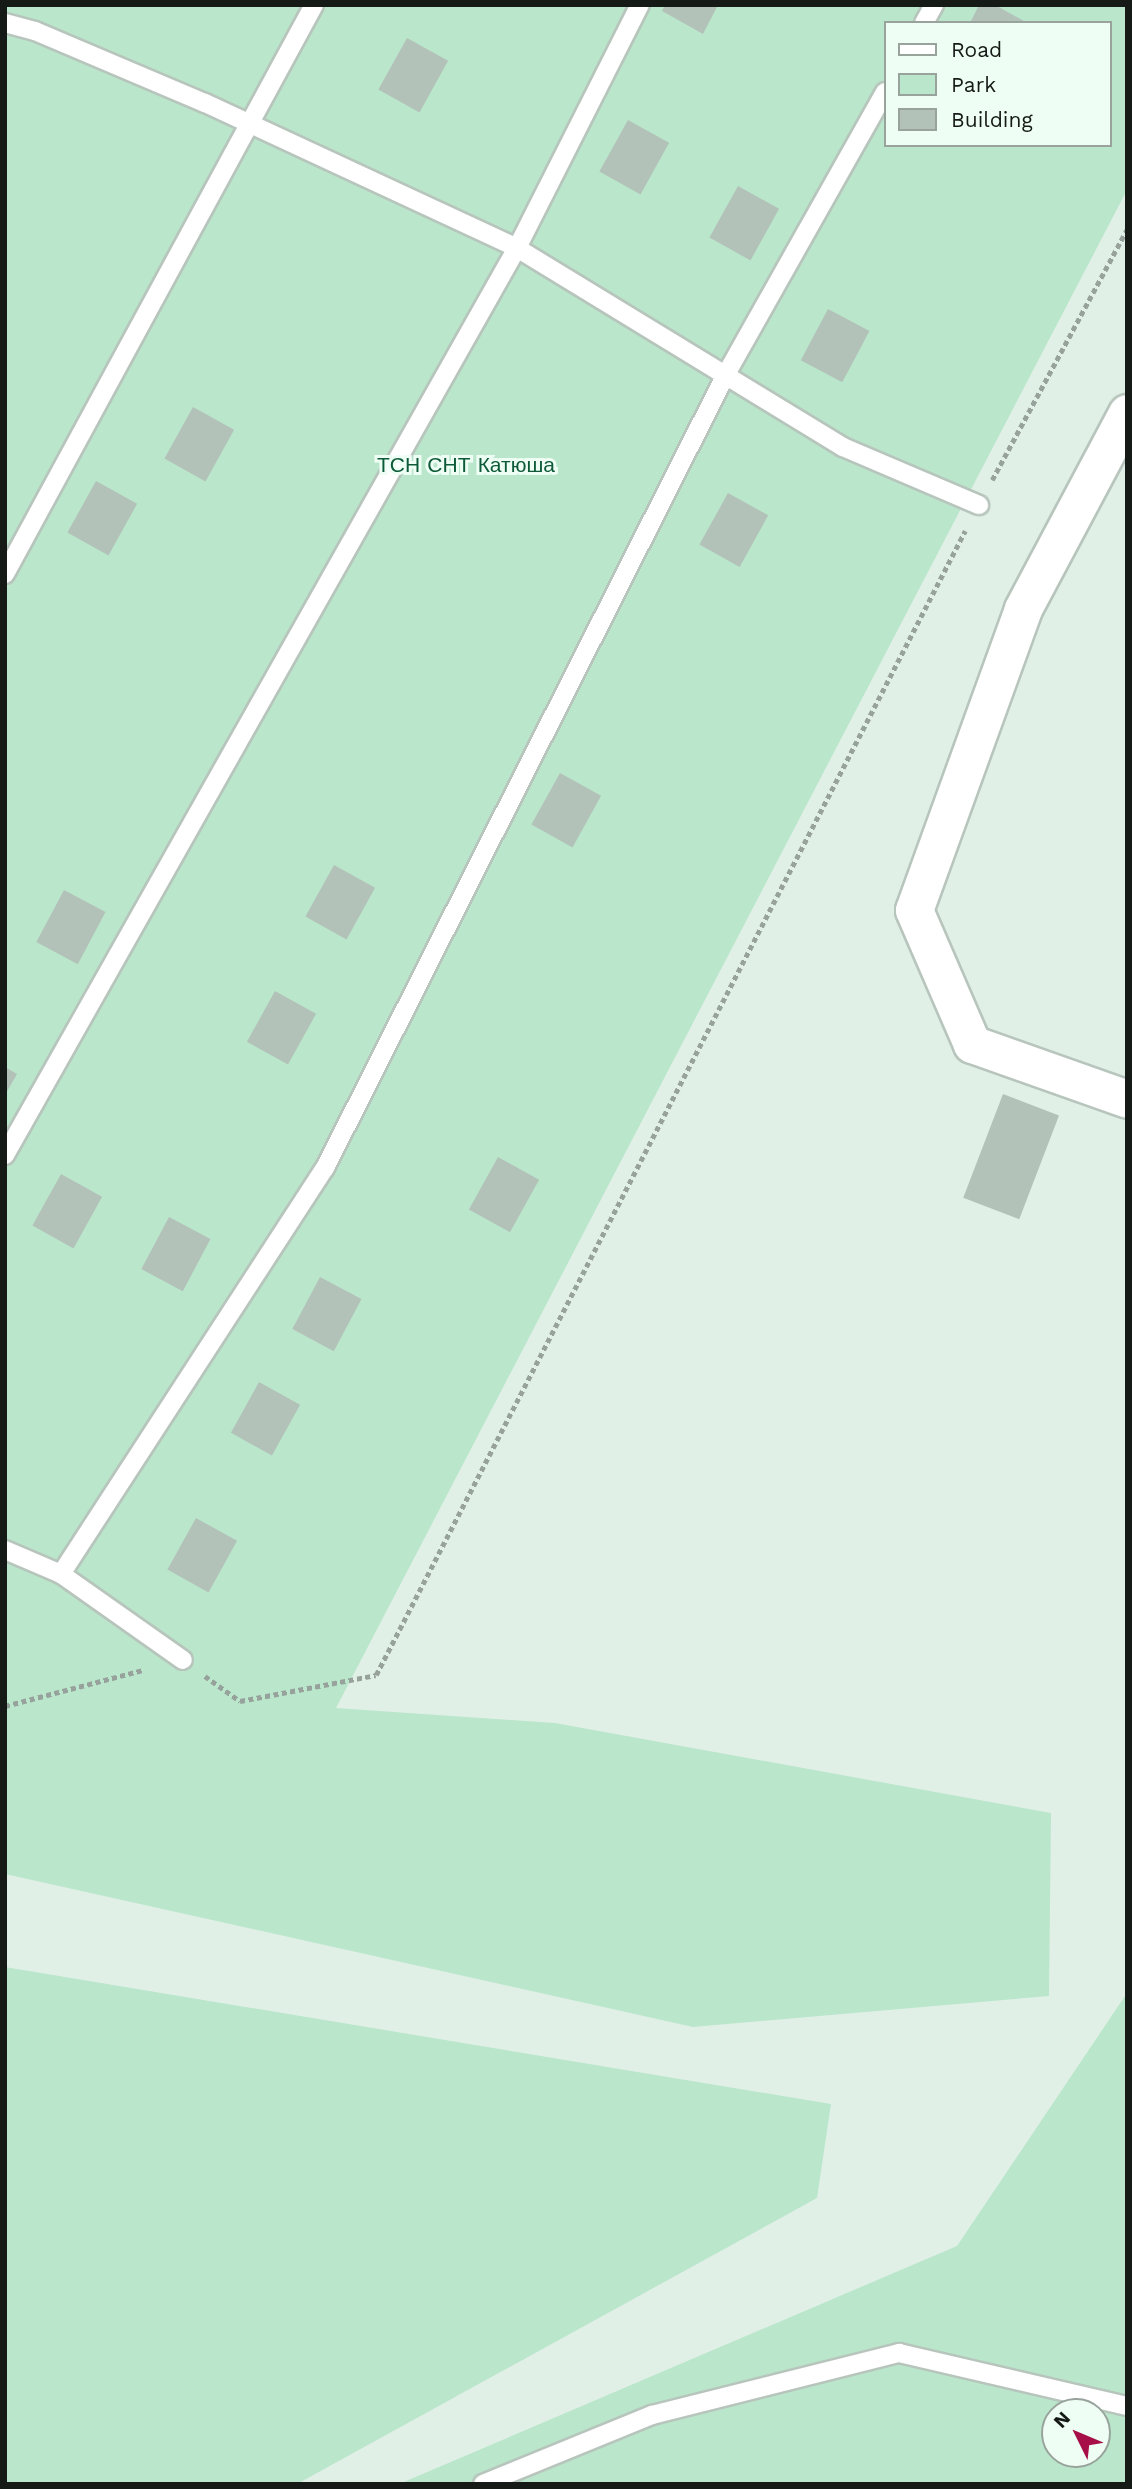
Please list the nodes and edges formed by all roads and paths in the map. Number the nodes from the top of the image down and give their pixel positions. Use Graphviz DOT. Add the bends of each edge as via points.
graph roads {
  1 [pos="314,5"];
  2 [pos="640,5"];
  3 [pos="934,5"];
  4 [pos="925,21"];
  5 [pos="5,23"];
  6 [pos="884,94"];
  7 [pos="252,125"];
  8 [pos="1127,229"];
  9 [pos="517,248"];
  10 [pos="725,376"];
  11 [pos="1127,413"];
  12 [pos="979,505"];
  13 [pos="5,573"];
  14 [pos="1127,1098"];
  15 [pos="5,1155"];
  16 [pos="5,1550"];
  17 [pos="61,1574"];
  18 [pos="183,1660"];
  19 [pos="376,1675"];
  20 [pos="1127,2406"];
  21 [pos="483,2484"];
  1 -- 7 [label="lane"];
  2 -- 9 [label="lane"];
  3 -- 4 [label="lane"];
  5 -- 7 [label="lane" via="35,31"];
  6 -- 10 [label="lane"];
  7 -- 9 [label="lane"];
  7 -- 13 [label="lane"];
  8 -- 12 [label="path"];
  9 -- 10 [label="lane"];
  9 -- 15 [label="lane"];
  10 -- 12 [label="lane" via="843,447"];
  10 -- 17 [label="lane" via="325,1168"];
  11 -- 14 [label="street" via="1023,609 914,910 972,1044"];
  12 -- 19 [label="path"];
  16 -- 17 [label="lane"];
  17 -- 18 [label="lane"];
  20 -- 21 [label="lane" via="899,2353 652,2415"];
}
